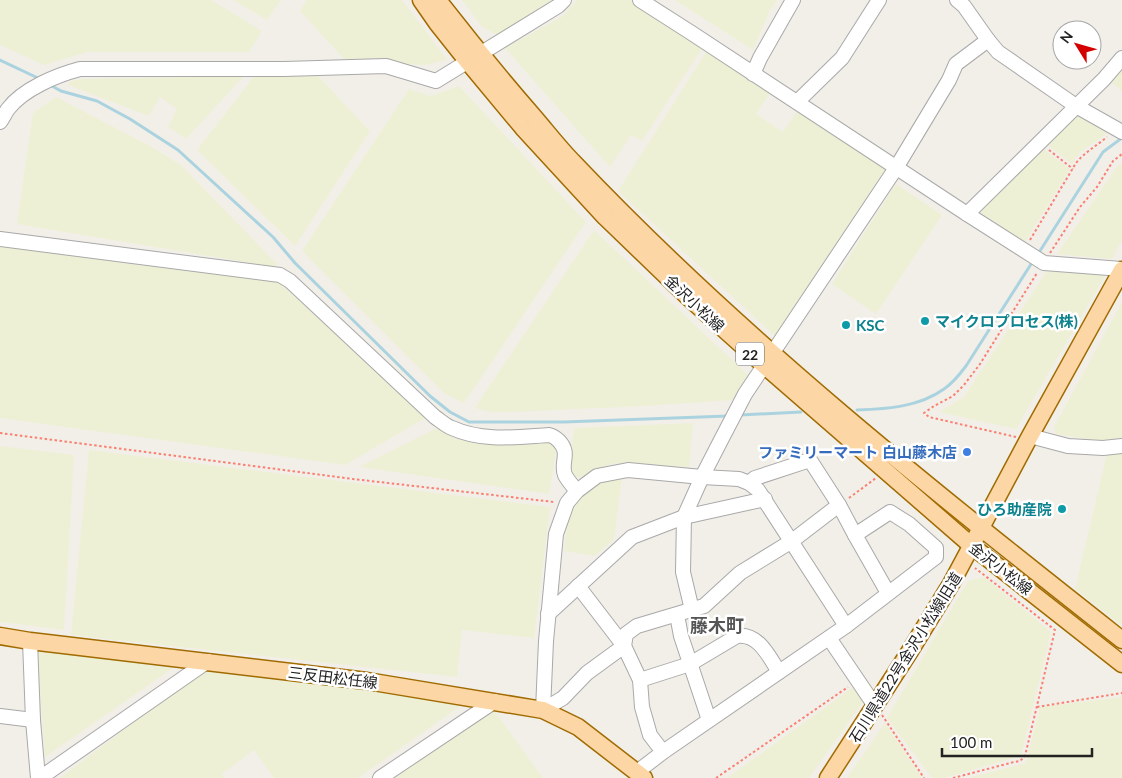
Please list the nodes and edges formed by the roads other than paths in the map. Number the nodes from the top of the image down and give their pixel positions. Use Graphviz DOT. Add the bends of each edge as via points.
graph roads {
  1 [pos="421,0"];
  2 [pos="438,0"];
  3 [pos="564,0"];
  4 [pos="640,0"];
  5 [pos="794,0"];
  6 [pos="878,0"];
  7 [pos="957,0"];
  8 [pos="988,40"];
  9 [pos="474,58"];
  10 [pos="1122,58"];
  11 [pos="753,74"];
  12 [pos="797,102"];
  13 [pos="6,103"];
  14 [pos="1076,106"];
  15 [pos="0,122"];
  16 [pos="1120,130"];
  17 [pos="896,168"];
  18 [pos="967,214"];
  19 [pos="0,239"];
  20 [pos="1122,270"];
  21 [pos="769,360"];
  22 [pos="1029,438"];
  23 [pos="1122,446"];
  24 [pos="702,477"];
  25 [pos="749,483"];
  26 [pos="577,491"];
  27 [pos="764,499"];
  28 [pos="839,505"];
  29 [pos="684,517"];
  30 [pos="981,529"];
  31 [pos="855,535"];
  32 [pos="792,541"];
  33 [pos="968,553"];
  34 [pos="578,586"];
  35 [pos="888,593"];
  36 [pos="692,610"];
  37 [pos="548,614"];
  38 [pos="677,614"];
  39 [pos="846,626"];
  40 [pos="0,636"];
  41 [pos="829,638"];
  42 [pos="1122,640"];
  43 [pos="30,641"];
  44 [pos="624,646"];
  45 [pos="208,661"];
  46 [pos="690,664"];
  47 [pos="1122,664"];
  48 [pos="779,672"];
  49 [pos="640,680"];
  50 [pos="495,701"];
  51 [pos="876,706"];
  52 [pos="543,710"];
  53 [pos="0,716"];
  54 [pos="33,720"];
  55 [pos="709,720"];
  56 [pos="663,752"];
  57 [pos="640,775"];
  58 [pos="39,778"];
  59 [pos="380,778"];
  60 [pos="828,778"];
  1 -- 9 [label="main road, 金沢小松線 / 22" via="437,23"];
  2 -- 9 [label="main road, 金沢小松線 / 22"];
  3 -- 9 [label="street"];
  4 -- 11 [label="street"];
  5 -- 11 [label="street"];
  6 -- 12 [label="street" via="842,58"];
  7 -- 8 [label="street"];
  8 -- 14 [label="street" via="998,52"];
  8 -- 17 [label="street" via="956,64"];
  9 -- 13 [label="street" via="436,81 386,66 80,69 62,74"];
  9 -- 21 [label="main road, 金沢小松線 / 22" via="523,128 605,218 688,297"];
  10 -- 14 [label="street"];
  11 -- 12 [label="street"];
  12 -- 17 [label="street"];
  13 -- 15 [label="street" via="9,108"];
  14 -- 16 [label="street"];
  14 -- 18 [label="street"];
  17 -- 18 [label="street"];
  17 -- 21 [label="street"];
  18 -- 20 [label="street" via="1044,263"];
  19 -- 26 [label="street" via="280,274 450,428 486,438 554,436 565,451 564,473"];
  20 -- 22 [label="main road, 石川県道22号金沢小松線旧道"];
  21 -- 24 [label="street" via="741,403"];
  21 -- 30 [label="main road, 金沢小松線 / 22" via="799,377"];
  21 -- 33 [label="main road, 金沢小松線 / 22"];
  22 -- 23 [label="street" via="1068,446"];
  22 -- 30 [label="main road, 石川県道22号金沢小松線旧道"];
  24 -- 25 [label="street" via="739,479"];
  24 -- 26 [label="street" via="628,470 597,476"];
  24 -- 29 [label="street"];
  25 -- 27 [label="street"];
  25 -- 28 [label="street" via="755,478 810,460"];
  26 -- 37 [label="street" via="567,503 556,534"];
  27 -- 29 [label="street"];
  27 -- 32 [label="street"];
  28 -- 31 [label="street"];
  28 -- 32 [label="street"];
  29 -- 34 [label="street" via="632,537"];
  29 -- 36 [label="street" via="682,572"];
  30 -- 33 [label="main road, 石川県道22号金沢小松線旧道"];
  30 -- 42 [label="main road, 金沢小松線 / 22"];
  31 -- 35 [label="street"];
  31 -- 35 [label="street" via="890,512 936,548 936,558"];
  32 -- 36 [label="street" via="740,573 704,606"];
  32 -- 39 [label="street"];
  33 -- 47 [label="main road, 金沢小松線 / 22"];
  33 -- 51 [label="main road, 石川県道22号金沢小松線旧道"];
  34 -- 37 [label="street"];
  34 -- 44 [label="street"];
  35 -- 39 [label="street"];
  36 -- 38 [label="street"];
  37 -- 52 [label="street"];
  38 -- 44 [label="street" via="637,626 626,634"];
  38 -- 46 [label="street"];
  39 -- 41 [label="street"];
  40 -- 43 [label="main road, 三反田松任線"];
  41 -- 48 [label="street"];
  41 -- 51 [label="street"];
  43 -- 45 [label="main road, 三反田松任線"];
  43 -- 54 [label="street"];
  44 -- 49 [label="street"];
  44 -- 52 [label="street" via="587,673 563,698"];
  45 -- 50 [label="main road, 三反田松任線"];
  45 -- 58 [label="street"];
  46 -- 48 [label="street" via="742,636 761,645"];
  46 -- 49 [label="street"];
  46 -- 55 [label="street"];
  48 -- 55 [label="street"];
  49 -- 56 [label="street" via="642,707 650,735"];
  50 -- 52 [label="main road, 三反田松任線"];
  50 -- 59 [label="street"];
  51 -- 60 [label="main road, 石川県道22号金沢小松線旧道"];
  52 -- 57 [label="main road, 三反田松任線" via="578,727"];
  53 -- 54 [label="street"];
  54 -- 58 [label="street"];
  55 -- 56 [label="street"];
  56 -- 57 [label="street"];
}
